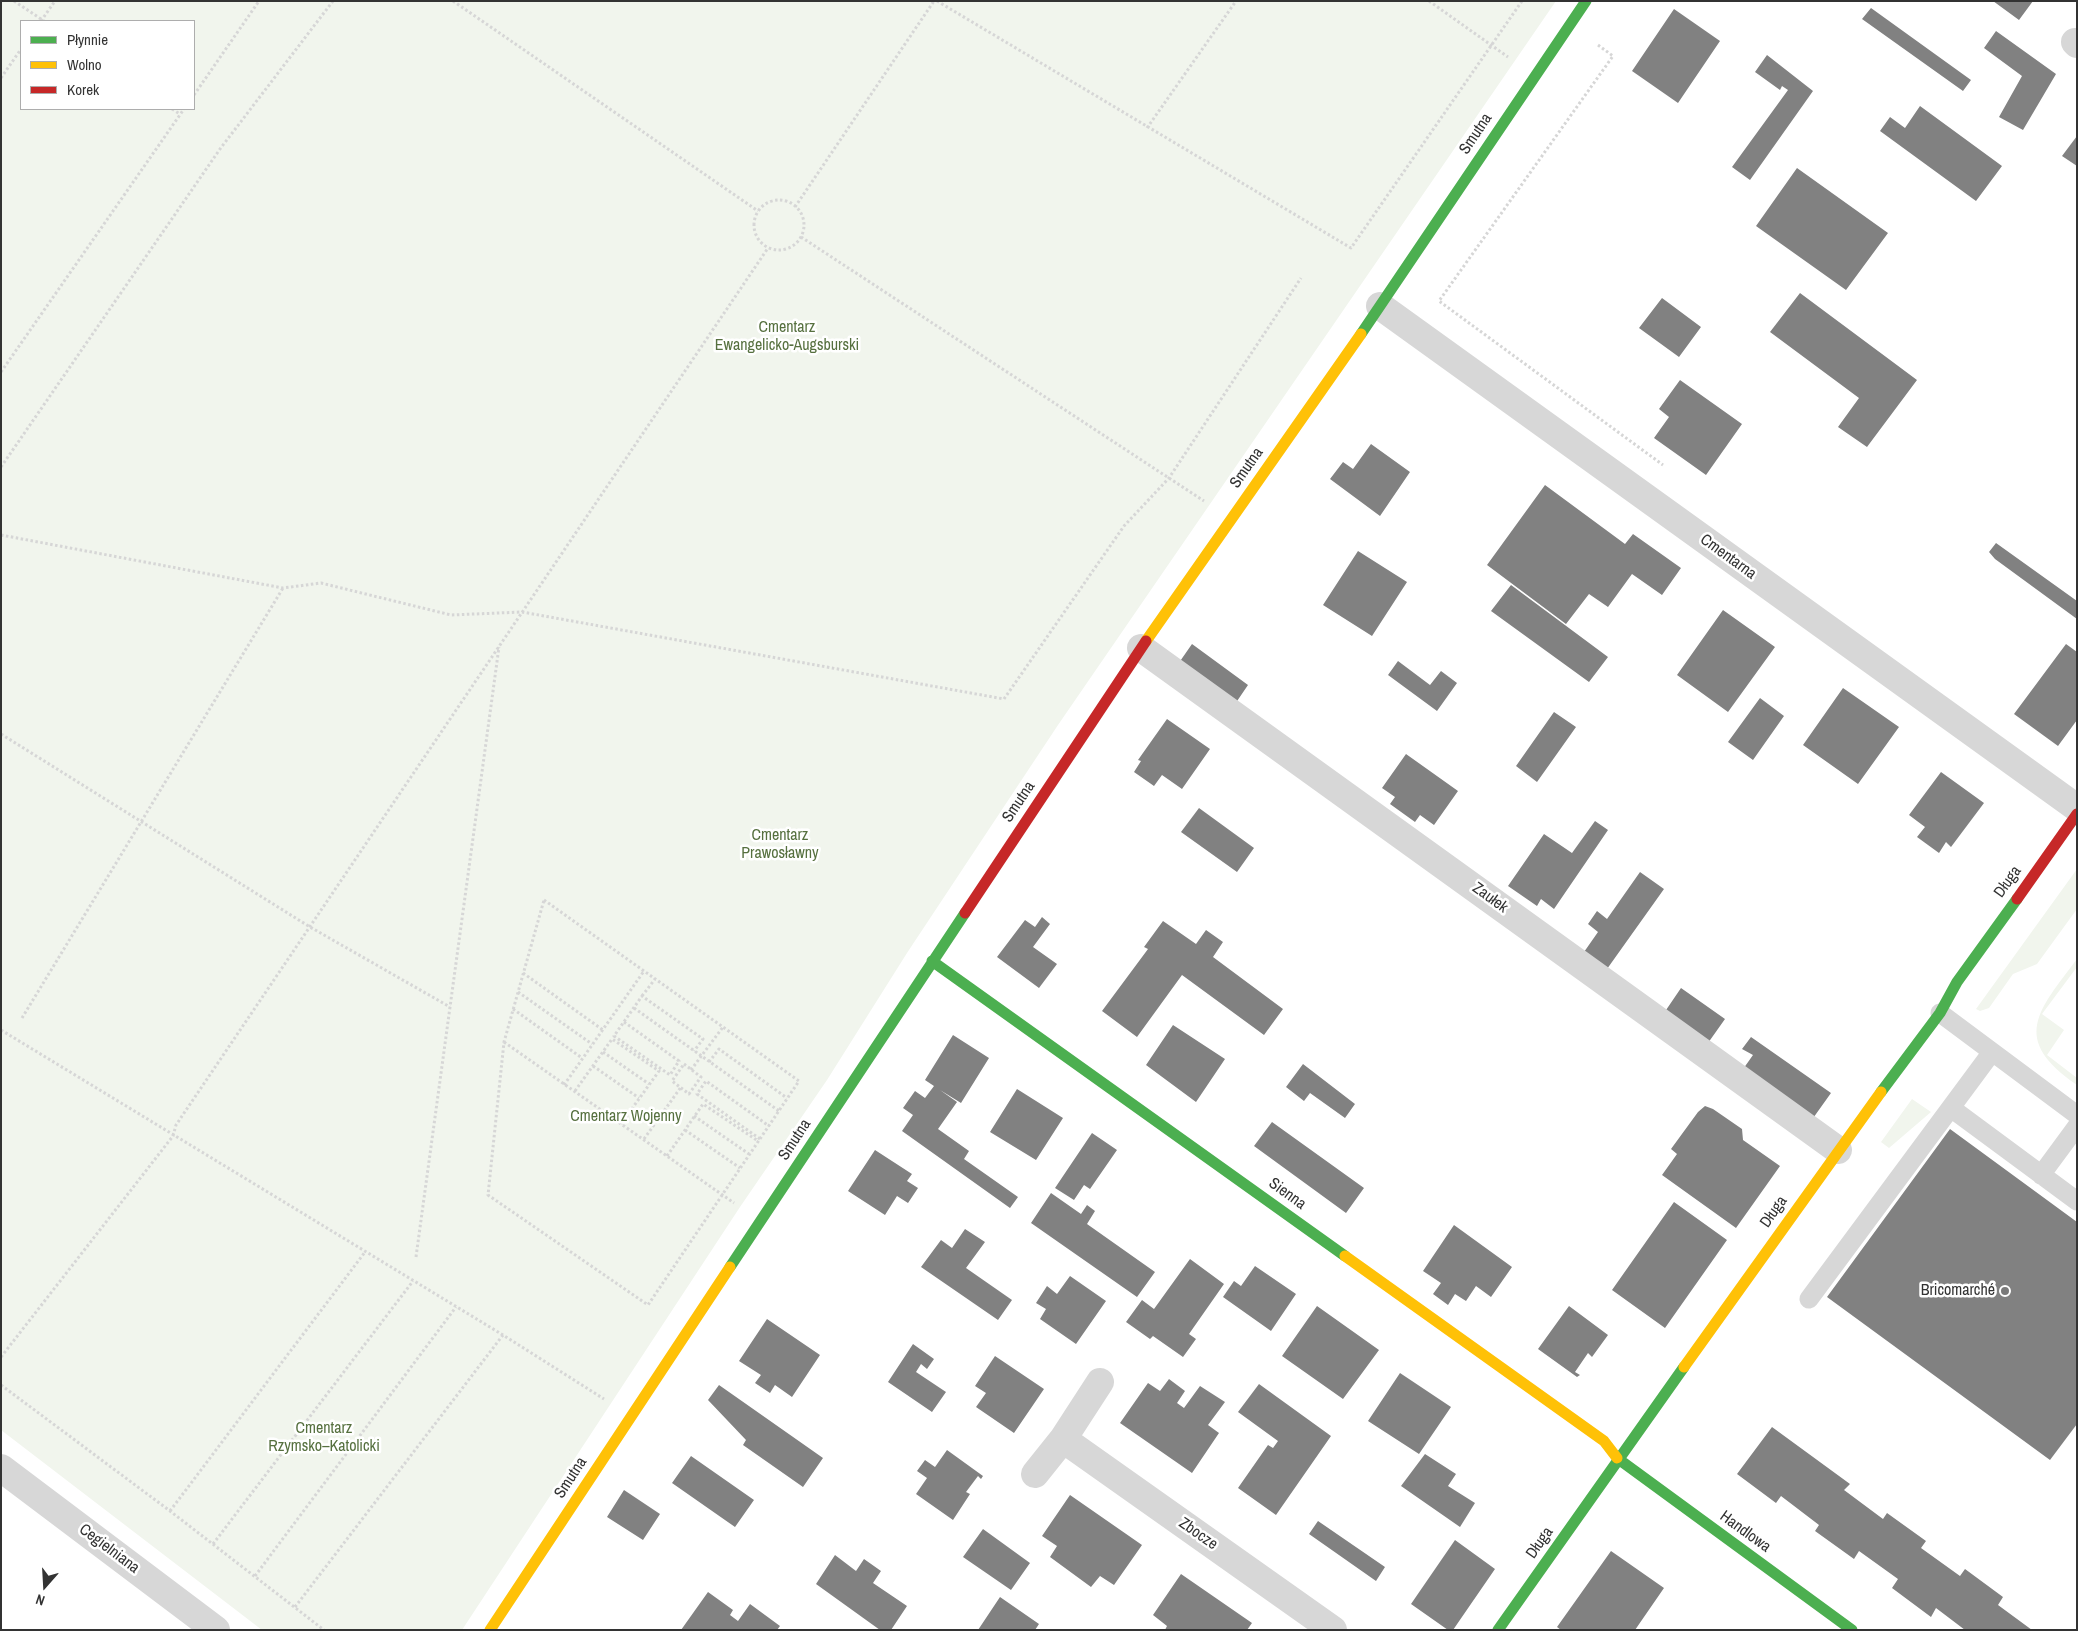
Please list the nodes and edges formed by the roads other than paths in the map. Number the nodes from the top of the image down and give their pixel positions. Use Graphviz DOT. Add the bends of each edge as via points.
graph roads {
  1 [pos="1586,1"];
  2 [pos="1380,306"];
  3 [pos="1141,648"];
  4 [pos="2077,808"];
  5 [pos="2077,814"];
  6 [pos="932,961"];
  7 [pos="1940,1013"];
  8 [pos="1992,1052"];
  9 [pos="1951,1108"];
  10 [pos="2077,1115"];
  11 [pos="2077,1126"];
  12 [pos="1838,1150"];
  13 [pos="2041,1175"];
  14 [pos="2077,1201"];
  15 [pos="1809,1299"];
  16 [pos="1100,1382"];
  17 [pos="1063,1439"];
  18 [pos="1618,1460"];
  19 [pos="1,1468"];
  20 [pos="1035,1474"];
  21 [pos="204,1626"];
  22 [pos="490,1630"];
  23 [pos="1333,1630"];
  24 [pos="1498,1630"];
  25 [pos="1852,1630"];
  1 -- 2 [label="street, Smutna"];
  2 -- 3 [label="street, Smutna"];
  2 -- 4 [label="street, Cmentarna"];
  3 -- 6 [label="street, Smutna"];
  3 -- 12 [label="street, Zaułek"];
  5 -- 7 [label="street, Długa" via="1957,982"];
  6 -- 18 [label="street, Sienna" via="1604,1441"];
  6 -- 22 [label="street, Smutna"];
  7 -- 8 [label="lane"];
  7 -- 12 [label="street, Długa"];
  8 -- 9 [label="lane"];
  8 -- 10 [label="lane"];
  9 -- 13 [label="lane"];
  9 -- 15 [label="lane"];
  11 -- 13 [label="lane"];
  12 -- 18 [label="street, Długa"];
  13 -- 14 [label="lane"];
  16 -- 17 [label="street"];
  17 -- 20 [label="street"];
  17 -- 23 [label="street, Zbocze"];
  18 -- 24 [label="street, Długa"];
  18 -- 25 [label="street, Handlowa"];
  19 -- 21 [label="street, Cegielniana"];
}
